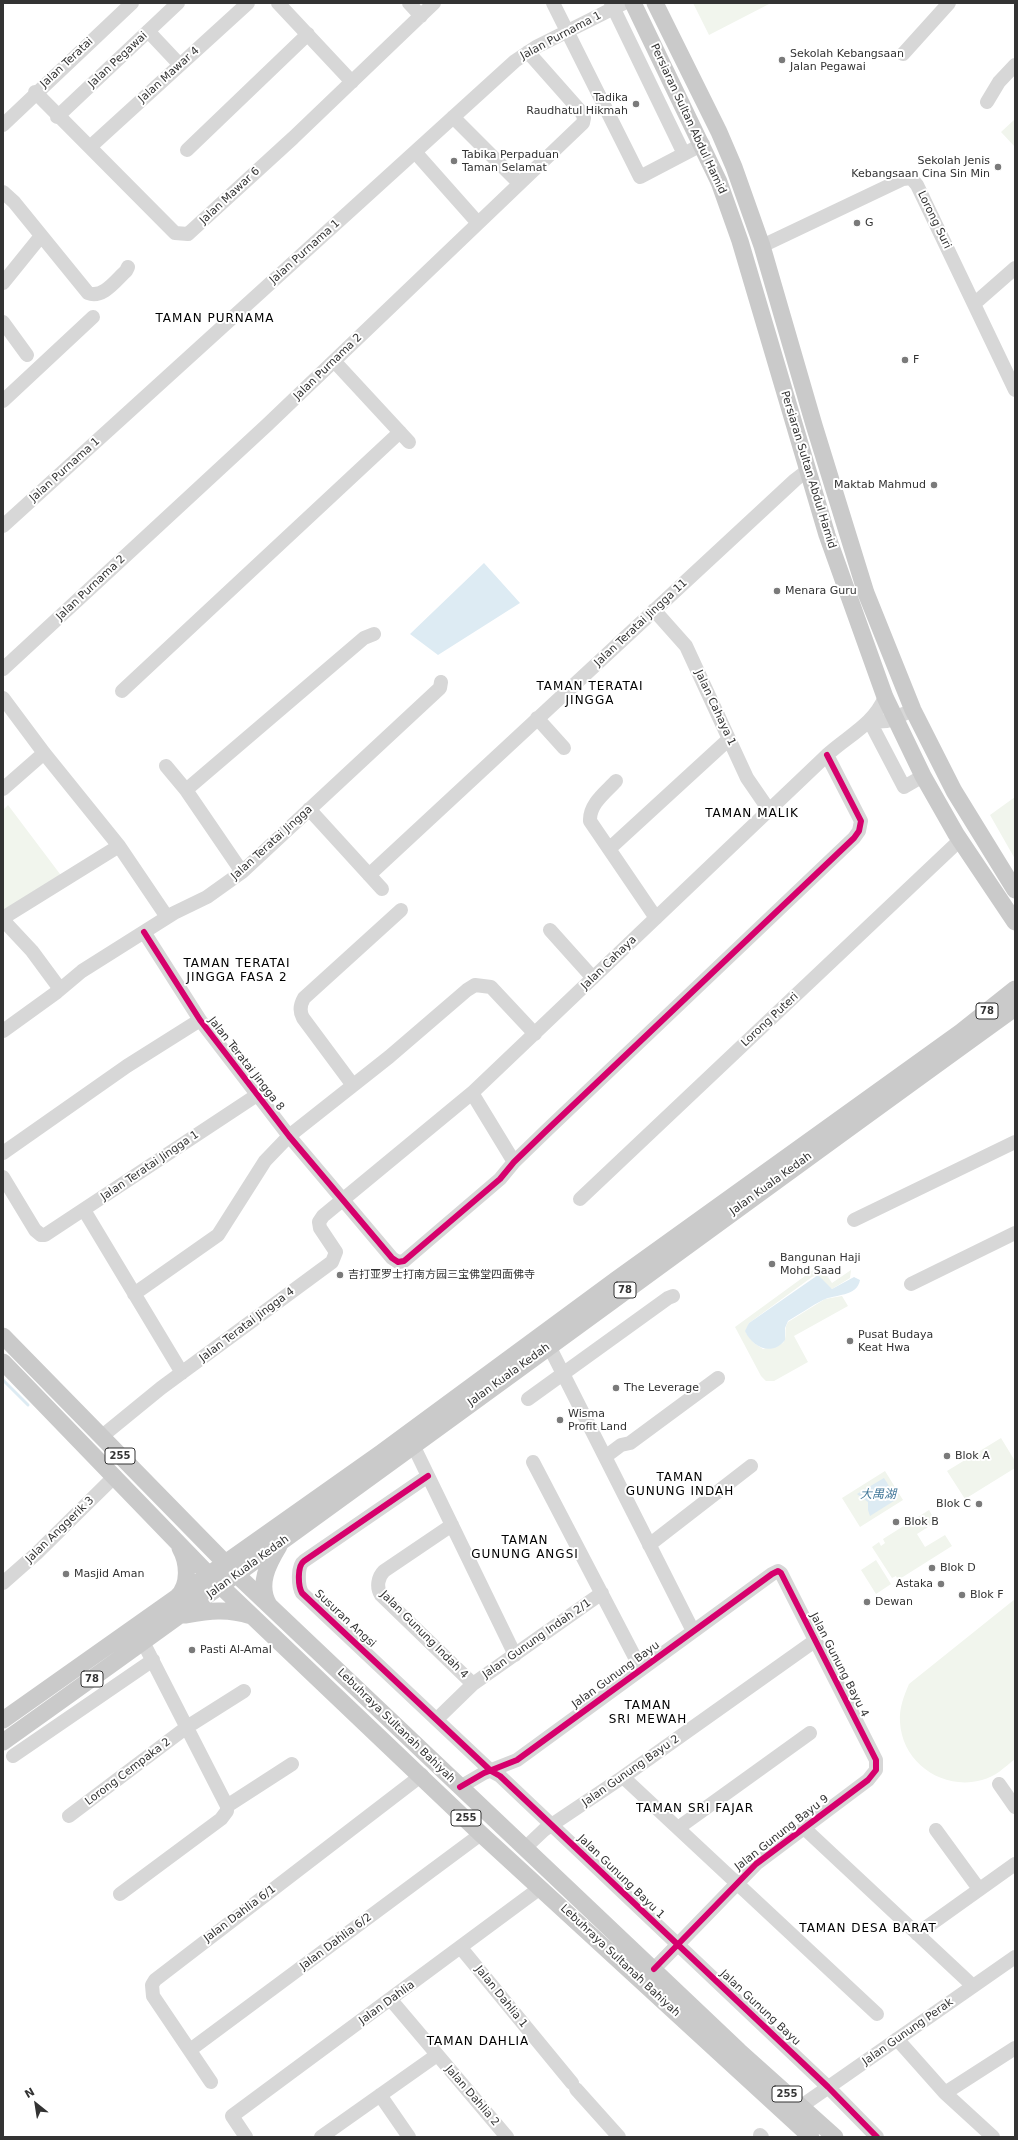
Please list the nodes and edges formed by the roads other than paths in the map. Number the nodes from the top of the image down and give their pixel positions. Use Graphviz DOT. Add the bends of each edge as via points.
graph roads {
  1 [pos="132,3"];
  2 [pos="178,3"];
  3 [pos="248,3"];
  4 [pos="278,3"];
  5 [pos="409,3"];
  6 [pos="553,3"];
  7 [pos="633,3"];
  8 [pos="655,3"];
  9 [pos="949,3"];
  10 [pos="617,5"];
  11 [pos="427,10"];
  12 [pos="148,31"];
  13 [pos="567,32"];
  14 [pos="308,34"];
  15 [pos="528,52"];
  16 [pos="903,54"];
  17 [pos="180,65"];
  18 [pos="1015,65"];
  19 [pos="352,82"];
  20 [pos="35,92"];
  21 [pos="987,102"];
  22 [pos="57,116"];
  23 [pos="453,117"];
  24 [pos="3,125"];
  25 [pos="703,144"];
  26 [pos="90,148"];
  27 [pos="187,150"];
  28 [pos="414,152"];
  29 [pos="684,154"];
  30 [pos="519,184"];
  31 [pos="3,192"];
  32 [pos="478,223"];
  33 [pos="41,236"];
  34 [pos="762,246"];
  35 [pos="128,267"];
  36 [pos="1015,268"];
  37 [pos="769,270"];
  38 [pos="750,276"];
  39 [pos="3,283"];
  40 [pos="974,304"];
  41 [pos="92,317"];
  42 [pos="3,322"];
  43 [pos="26,355"];
  44 [pos="334,361"];
  45 [pos="1015,390"];
  46 [pos="3,401"];
  47 [pos="808,470"];
  48 [pos="3,526"];
  49 [pos="654,610"];
  50 [pos="374,634"];
  51 [pos="3,669"];
  52 [pos="441,682"];
  53 [pos="122,691"];
  54 [pos="885,697"];
  55 [pos="3,698"];
  56 [pos="913,710"];
  57 [pos="538,718"];
  58 [pos="894,719"];
  59 [pos="870,722"];
  60 [pos="729,739"];
  61 [pos="564,748"];
  62 [pos="44,753"];
  63 [pos="827,755"];
  64 [pos="166,766"];
  65 [pos="923,776"];
  66 [pos="616,781"];
  67 [pos="3,789"];
  68 [pos="186,790"];
  69 [pos="309,809"];
  70 [pos="769,810"];
  71 [pos="960,840"];
  72 [pos="119,846"];
  73 [pos="609,849"];
  74 [pos="242,872"];
  75 [pos="369,875"];
  76 [pos="382,889"];
  77 [pos="1015,890"];
  78 [pos="401,910"];
  79 [pos="167,917"];
  80 [pos="656,918"];
  81 [pos="3,919"];
  82 [pos="1015,922"];
  83 [pos="550,930"];
  84 [pos="144,932"];
  85 [pos="593,978"];
  86 [pos="60,989"];
  87 [pos="1015,989"];
  88 [pos="1015,1008"];
  89 [pos="200,1020"];
  90 [pos="3,1031"];
  91 [pos="535,1034"];
  92 [pos="352,1084"];
  93 [pos="472,1093"];
  94 [pos="257,1095"];
  95 [pos="289,1136"];
  96 [pos="1015,1142"];
  97 [pos="3,1153"];
  98 [pos="514,1162"];
  99 [pos="3,1177"];
  100 [pos="580,1199"];
  101 [pos="343,1200"];
  102 [pos="84,1210"];
  103 [pos="854,1220"];
  104 [pos="1015,1233"];
  105 [pos="912,1284"];
  106 [pos="134,1294"];
  107 [pos="672,1296"];
  108 [pos="3,1336"];
  109 [pos="549,1346"];
  110 [pos="5,1364"];
  111 [pos="182,1373"];
  112 [pos="563,1374"];
  113 [pos="718,1378"];
  114 [pos="528,1399"];
  115 [pos="429,1426"];
  116 [pos="101,1437"];
  117 [pos="414,1446"];
  118 [pos="607,1461"];
  119 [pos="533,1462"];
  120 [pos="751,1466"];
  121 [pos="115,1476"];
  122 [pos="428,1476"];
  123 [pos="452,1525"];
  124 [pos="197,1536"];
  125 [pos="172,1537"];
  126 [pos="648,1542"];
  127 [pos="282,1543"];
  128 [pos="244,1551"];
  129 [pos="231,1570"];
  130 [pos="778,1571"];
  131 [pos="215,1581"];
  132 [pos="3,1583"];
  133 [pos="602,1593"];
  134 [pos="270,1606"];
  135 [pos="175,1610"];
  136 [pos="254,1618"];
  137 [pos="693,1631"];
  138 [pos="816,1640"];
  139 [pos="143,1642"];
  140 [pos="514,1655"];
  141 [pos="153,1660"];
  142 [pos="641,1669"];
  143 [pos="473,1684"];
  144 [pos="244,1691"];
  145 [pos="18,1709"];
  146 [pos="437,1719"];
  147 [pos="3,1720"];
  148 [pos="29,1724"];
  149 [pos="187,1727"];
  150 [pos="810,1734"];
  151 [pos="3,1742"];
  152 [pos="13,1756"];
  153 [pos="292,1764"];
  154 [pos="876,1770"];
  155 [pos="491,1771"];
  156 [pos="422,1775"];
  157 [pos="623,1777"];
  158 [pos="999,1784"];
  159 [pos="460,1787"];
  160 [pos="227,1806"];
  161 [pos="1015,1807"];
  162 [pos="69,1816"];
  163 [pos="552,1825"];
  164 [pos="678,1828"];
  165 [pos="804,1828"];
  166 [pos="936,1830"];
  167 [pos="481,1834"];
  168 [pos="526,1847"];
  169 [pos="1015,1864"];
  170 [pos="736,1882"];
  171 [pos="540,1888"];
  172 [pos="979,1889"];
  173 [pos="120,1894"];
  174 [pos="917,1934"];
  175 [pos="677,1944"];
  176 [pos="461,1948"];
  177 [pos="1015,1957"];
  178 [pos="654,1969"];
  179 [pos="973,1986"];
  180 [pos="391,2000"];
  181 [pos="877,2014"];
  182 [pos="897,2039"];
  183 [pos="1015,2048"];
  184 [pos="190,2050"];
  185 [pos="437,2055"];
  186 [pos="212,2082"];
  187 [pos="828,2087"];
  188 [pos="945,2093"];
  189 [pos="380,2095"];
  190 [pos="800,2107"];
  191 [pos="324,2136"];
  192 [pos="246,2137"];
  193 [pos="409,2137"];
  194 [pos="508,2137"];
  195 [pos="619,2137"];
  196 [pos="811,2137"];
  197 [pos="835,2137"];
  198 [pos="877,2137"];
  199 [pos="994,2137"];
  1 -- 20 [label="street, Jalan Teratai"];
  2 -- 12 [label="street, Jalan Pegawai"];
  3 -- 17 [label="street, Jalan Mawar 4"];
  4 -- 14 [label="street"];
  5 -- 11 [label="street"];
  6 -- 13 [label="street"];
  7 -- 25 [label="main road, Persiaran Sultan Abdul Hamid"];
  8 -- 34 [label="main road, Persiaran Sultan Abdul Hamid" via="719,132"];
  9 -- 16 [label="street"];
  10 -- 13 [label="street, Jalan Purnama 1"];
  10 -- 29 [label="street"];
  11 -- 19 [label="street, Jalan Mawar 6"];
  12 -- 17 [label="street"];
  12 -- 22 [label="street, Jalan Pegawai"];
  13 -- 15 [label="street, Jalan Purnama 1"];
  13 -- 29 [label="street" via="640,177"];
  14 -- 19 [label="street"];
  14 -- 27 [label="street"];
  15 -- 23 [label="street, Jalan Purnama 1"];
  15 -- 30 [label="street, Jalan Purnama 2" via="584,118 583,123"];
  17 -- 26 [label="street, Jalan Mawar 4"];
  18 -- 21 [label="street" via="999,82"];
  19 -- 26 [label="street, Jalan Mawar 6" via="188,234 175,233"];
  20 -- 22 [label="street, Jalan Mawar 6"];
  20 -- 24 [label="street, Jalan Teratai"];
  22 -- 26 [label="street, Jalan Mawar 6"];
  23 -- 28 [label="street, Jalan Purnama 1"];
  23 -- 30 [label="street"];
  25 -- 29 [label="street"];
  25 -- 38 [label="main road, Persiaran Sultan Abdul Hamid" via="719,182"];
  28 -- 32 [label="street"];
  28 -- 48 [label="street, Jalan Purnama 1"];
  30 -- 32 [label="street, Jalan Purnama 2"];
  31 -- 33 [label="street"];
  32 -- 44 [label="street, Jalan Purnama 2"];
  33 -- 35 [label="street" via="88,293 103,292"];
  33 -- 39 [label="street"];
  34 -- 37 [label="main road, Persiaran Sultan Abdul Hamid"];
  34 -- 40 [label="street, Lorong Suri" via="908,177 917,185"];
  36 -- 40 [label="street"];
  37 -- 38 [label="main road"];
  37 -- 56 [label="main road, Persiaran Sultan Abdul Hamid" via="866,593"];
  38 -- 47 [label="main road, Persiaran Sultan Abdul Hamid"];
  40 -- 45 [label="street, Lorong Suri"];
  41 -- 46 [label="street"];
  42 -- 43 [label="street"];
  44 -- 51 [label="street, Jalan Purnama 2"];
  44 -- 53 [label="street" via="404,437"];
  47 -- 49 [label="street, Jalan Teratai Jingga 11"];
  47 -- 54 [label="main road, Persiaran Sultan Abdul Hamid" via="859,630"];
  49 -- 57 [label="street, Jalan Teratai Jingga 11"];
  49 -- 60 [label="street, Jalan Cahaya 1" via="684,643"];
  50 -- 68 [label="street" via="364,638"];
  52 -- 69 [label="street, Jalan Teratai Jingga" via="440,688"];
  54 -- 58 [label="main road, Persiaran Sultan Abdul Hamid"];
  54 -- 59 [label="street, Jalan Cahaya"];
  55 -- 62 [label="street"];
  56 -- 58 [label="street, Jalan Cahaya"];
  56 -- 77 [label="main road, Persiaran Sultan Abdul Hamid" via="954,791"];
  57 -- 61 [label="street"];
  57 -- 75 [label="street, Jalan Teratai Jingga 11"];
  58 -- 59 [label="street, Jalan Cahaya"];
  58 -- 65 [label="main road, Persiaran Sultan Abdul Hamid"];
  59 -- 63 [label="street, Jalan Cahaya"];
  59 -- 65 [label="street" via="904,787"];
  60 -- 70 [label="street, Jalan Cahaya 1" via="747,778"];
  60 -- 73 [label="street"];
  62 -- 67 [label="street"];
  62 -- 72 [label="street"];
  63 -- 70 [label="street, Jalan Cahaya"];
  63 -- 98 [label="street" via="861,822 854,838"];
  64 -- 68 [label="street"];
  65 -- 71 [label="main road, Persiaran Sultan Abdul Hamid"];
  66 -- 73 [label="street" via="589,813 590,821"];
  68 -- 74 [label="street"];
  69 -- 74 [label="street, Jalan Teratai Jingga"];
  69 -- 75 [label="street"];
  70 -- 80 [label="street, Jalan Cahaya"];
  71 -- 82 [label="main road, Persiaran Sultan Abdul Hamid"];
  71 -- 100 [label="street, Lorong Puteri"];
  72 -- 79 [label="street"];
  72 -- 81 [label="street"];
  73 -- 80 [label="street"];
  74 -- 79 [label="street, Jalan Teratai Jingga" via="207,897"];
  75 -- 76 [label="street"];
  78 -- 92 [label="street" via="301,1003 303,1018"];
  79 -- 84 [label="street, Jalan Teratai Jingga"];
  80 -- 85 [label="street, Jalan Cahaya"];
  81 -- 86 [label="street" via="32,951"];
  83 -- 85 [label="street"];
  84 -- 86 [label="street, Jalan Teratai Jingga" via="82,970"];
  84 -- 89 [label="street, Jalan Teratai Jingga 8"];
  85 -- 91 [label="street, Jalan Cahaya"];
  86 -- 90 [label="street, Jalan Teratai Jingga"];
  87 -- 115 [label="main road, Jalan Kuala Kedah / 78" via="961,1032 623,1274"];
  88 -- 109 [label="main road, Jalan Kuala Kedah / 78"];
  89 -- 94 [label="street, Jalan Teratai Jingga 8"];
  89 -- 97 [label="street" via="127,1066"];
  91 -- 92 [label="street" via="491,987 475,985"];
  91 -- 93 [label="street, Jalan Cahaya"];
  92 -- 95 [label="street"];
  93 -- 98 [label="street"];
  93 -- 101 [label="street, Jalan Cahaya"];
  94 -- 95 [label="street, Jalan Teratai Jingga 8"];
  94 -- 102 [label="street, Jalan Teratai Jingga 1"];
  95 -- 101 [label="street, Jalan Teratai Jingga 8"];
  95 -- 106 [label="street" via="266,1161 218,1235"];
  96 -- 103 [label="street"];
  98 -- 101 [label="street, Jalan Teratai Jingga 8" via="500,1179 404,1261 398,1262"];
  99 -- 102 [label="street, Jalan Teratai Jingga 1" via="35,1230 41,1235"];
  101 -- 111 [label="street, Jalan Teratai Jingga 4" via="319,1222 320,1228 336,1252 332,1262"];
  102 -- 106 [label="street"];
  104 -- 105 [label="street"];
  106 -- 111 [label="street"];
  107 -- 112 [label="street"];
  108 -- 116 [label="main road, Lebuhraya Sultanah Bahiyah / 255"];
  109 -- 112 [label="street"];
  109 -- 115 [label="main road, Jalan Kuala Kedah / 78"];
  110 -- 121 [label="main road, Lebuhraya Sultanah Bahiyah / 255"];
  111 -- 116 [label="street, Jalan Teratai Jingga 4"];
  112 -- 114 [label="street"];
  112 -- 118 [label="street"];
  113 -- 118 [label="street" via="630,1443 625,1454"];
  115 -- 117 [label="main road, Jalan Kuala Kedah / 78"];
  115 -- 128 [label="main road, Jalan Kuala Kedah / 78"];
  116 -- 124 [label="main road, Lebuhraya Sultanah Bahiyah / 255"];
  117 -- 122 [label="street"];
  117 -- 127 [label="main road, Jalan Kuala Kedah / 78"];
  118 -- 126 [label="street"];
  119 -- 133 [label="street"];
  120 -- 126 [label="street" via="668,1532"];
  121 -- 125 [label="main road, Lebuhraya Sultanah Bahiyah / 255"];
  121 -- 132 [label="street, Jalan Anggerik 3"];
  122 -- 123 [label="street"];
  122 -- 146 [label="street, Susuran Angsi" via="304,1560 300,1566 300,1586 302,1593"];
  123 -- 140 [label="street"];
  123 -- 143 [label="street, Jalan Gunung Indah 4" via="384,1571 379,1577 378,1589 381,1595"];
  124 -- 128 [label="main road" via="207,1544 219,1548"];
  124 -- 129 [label="main road, Lebuhraya Sultanah Bahiyah / 255"];
  125 -- 131 [label="main road, Lebuhraya Sultanah Bahiyah / 255"];
  125 -- 135 [label="main road" via="181,1550 186,1564 186,1579"];
  126 -- 137 [label="street"];
  127 -- 129 [label="main road, Jalan Kuala Kedah / 78"];
  127 -- 134 [label="main road" via="273,1557 263,1583 264,1596"];
  128 -- 129 [label="main road, Jalan Kuala Kedah / 78"];
  129 -- 131 [label="main road, Jalan Kuala Kedah / 78"];
  129 -- 134 [label="main road, Lebuhraya Sultanah Bahiyah / 255"];
  130 -- 137 [label="street, Jalan Gunung Bayu"];
  130 -- 138 [label="street, Jalan Gunung Bayu 4" via="784,1576"];
  131 -- 135 [label="main road, Jalan Kuala Kedah / 78"];
  131 -- 136 [label="main road, Lebuhraya Sultanah Bahiyah / 255"];
  133 -- 140 [label="street, Jalan Gunung Indah 2/1"];
  133 -- 142 [label="street"];
  134 -- 159 [label="main road, Lebuhraya Sultanah Bahiyah / 255"];
  135 -- 136 [label="main road" via="226,1610"];
  135 -- 139 [label="main road, Jalan Kuala Kedah / 78"];
  135 -- 145 [label="main road, Jalan Kuala Kedah / 78"];
  136 -- 156 [label="main road, Lebuhraya Sultanah Bahiyah / 255"];
  137 -- 142 [label="street, Jalan Gunung Bayu"];
  138 -- 154 [label="street, Jalan Gunung Bayu 4" via="876,1760"];
  138 -- 157 [label="street, Jalan Gunung Bayu 2"];
  139 -- 141 [label="street"];
  139 -- 148 [label="main road, Jalan Kuala Kedah / 78"];
  140 -- 143 [label="street, Jalan Gunung Indah 2/1"];
  141 -- 149 [label="street"];
  141 -- 152 [label="street"];
  142 -- 155 [label="street, Jalan Gunung Bayu" via="517,1760"];
  143 -- 146 [label="street, Jalan Gunung Indah 2/1"];
  144 -- 149 [label="street, Lorong Cempaka 2"];
  145 -- 147 [label="main road, Jalan Kuala Kedah / 78"];
  145 -- 148 [label="main road"];
  146 -- 155 [label="street, Susuran Angsi"];
  148 -- 151 [label="main road, Jalan Kuala Kedah / 78"];
  149 -- 160 [label="street"];
  149 -- 162 [label="street, Lorong Cempaka 2"];
  150 -- 164 [label="street"];
  153 -- 160 [label="street"];
  154 -- 165 [label="street, Jalan Gunung Bayu 9" via="868,1780"];
  155 -- 159 [label="street, Jalan Gunung Bayu"];
  155 -- 163 [label="street, Jalan Gunung Bayu 1" via="500,1776"];
  156 -- 167 [label="main road, Lebuhraya Sultanah Bahiyah / 255"];
  156 -- 184 [label="street, Jalan Dahlia 6/1" via="155,1980 152,1985 153,1996"];
  157 -- 163 [label="street, Jalan Gunung Bayu 2"];
  157 -- 164 [label="street"];
  158 -- 161 [label="street"];
  159 -- 168 [label="main road, Lebuhraya Sultanah Bahiyah / 255"];
  160 -- 173 [label="street" via="228,1811 221,1819"];
  163 -- 168 [label="street, Jalan Gunung Bayu 2"];
  163 -- 175 [label="street, Jalan Gunung Bayu 1"];
  164 -- 170 [label="street"];
  165 -- 170 [label="street, Jalan Gunung Bayu 9"];
  165 -- 174 [label="street"];
  166 -- 172 [label="street"];
  167 -- 171 [label="main road, Lebuhraya Sultanah Bahiyah / 255"];
  167 -- 184 [label="street, Jalan Dahlia 6/2"];
  168 -- 178 [label="main road, Lebuhraya Sultanah Bahiyah / 255"];
  169 -- 172 [label="street"];
  170 -- 175 [label="street, Jalan Gunung Bayu 9"];
  170 -- 181 [label="street"];
  171 -- 176 [label="street, Jalan Dahlia"];
  171 -- 196 [label="main road, Lebuhraya Sultanah Bahiyah / 255"];
  172 -- 174 [label="street"];
  174 -- 179 [label="street"];
  175 -- 178 [label="street, Jalan Gunung Bayu 9"];
  175 -- 187 [label="street, Jalan Gunung Bayu"];
  176 -- 180 [label="street, Jalan Dahlia"];
  176 -- 195 [label="street, Jalan Dahlia 1"];
  177 -- 179 [label="street, Jalan Gunung Perak"];
  178 -- 190 [label="main road, Lebuhraya Sultanah Bahiyah / 255"];
  179 -- 182 [label="street, Jalan Gunung Perak"];
  180 -- 185 [label="street, Jalan Dahlia 2"];
  180 -- 192 [label="street, Jalan Dahlia" via="232,2116"];
  182 -- 187 [label="street, Jalan Gunung Perak"];
  182 -- 188 [label="street"];
  183 -- 188 [label="street"];
  184 -- 186 [label="street, Jalan Dahlia 6/1"];
  185 -- 189 [label="street"];
  185 -- 194 [label="street, Jalan Dahlia 2"];
  187 -- 190 [label="street, Jalan Gunung Perak"];
  187 -- 198 [label="street, Jalan Gunung Bayu"];
  188 -- 199 [label="street"];
  189 -- 191 [label="street"];
  189 -- 193 [label="street"];
  190 -- 197 [label="main road, Lebuhraya Sultanah Bahiyah / 255"];
}
